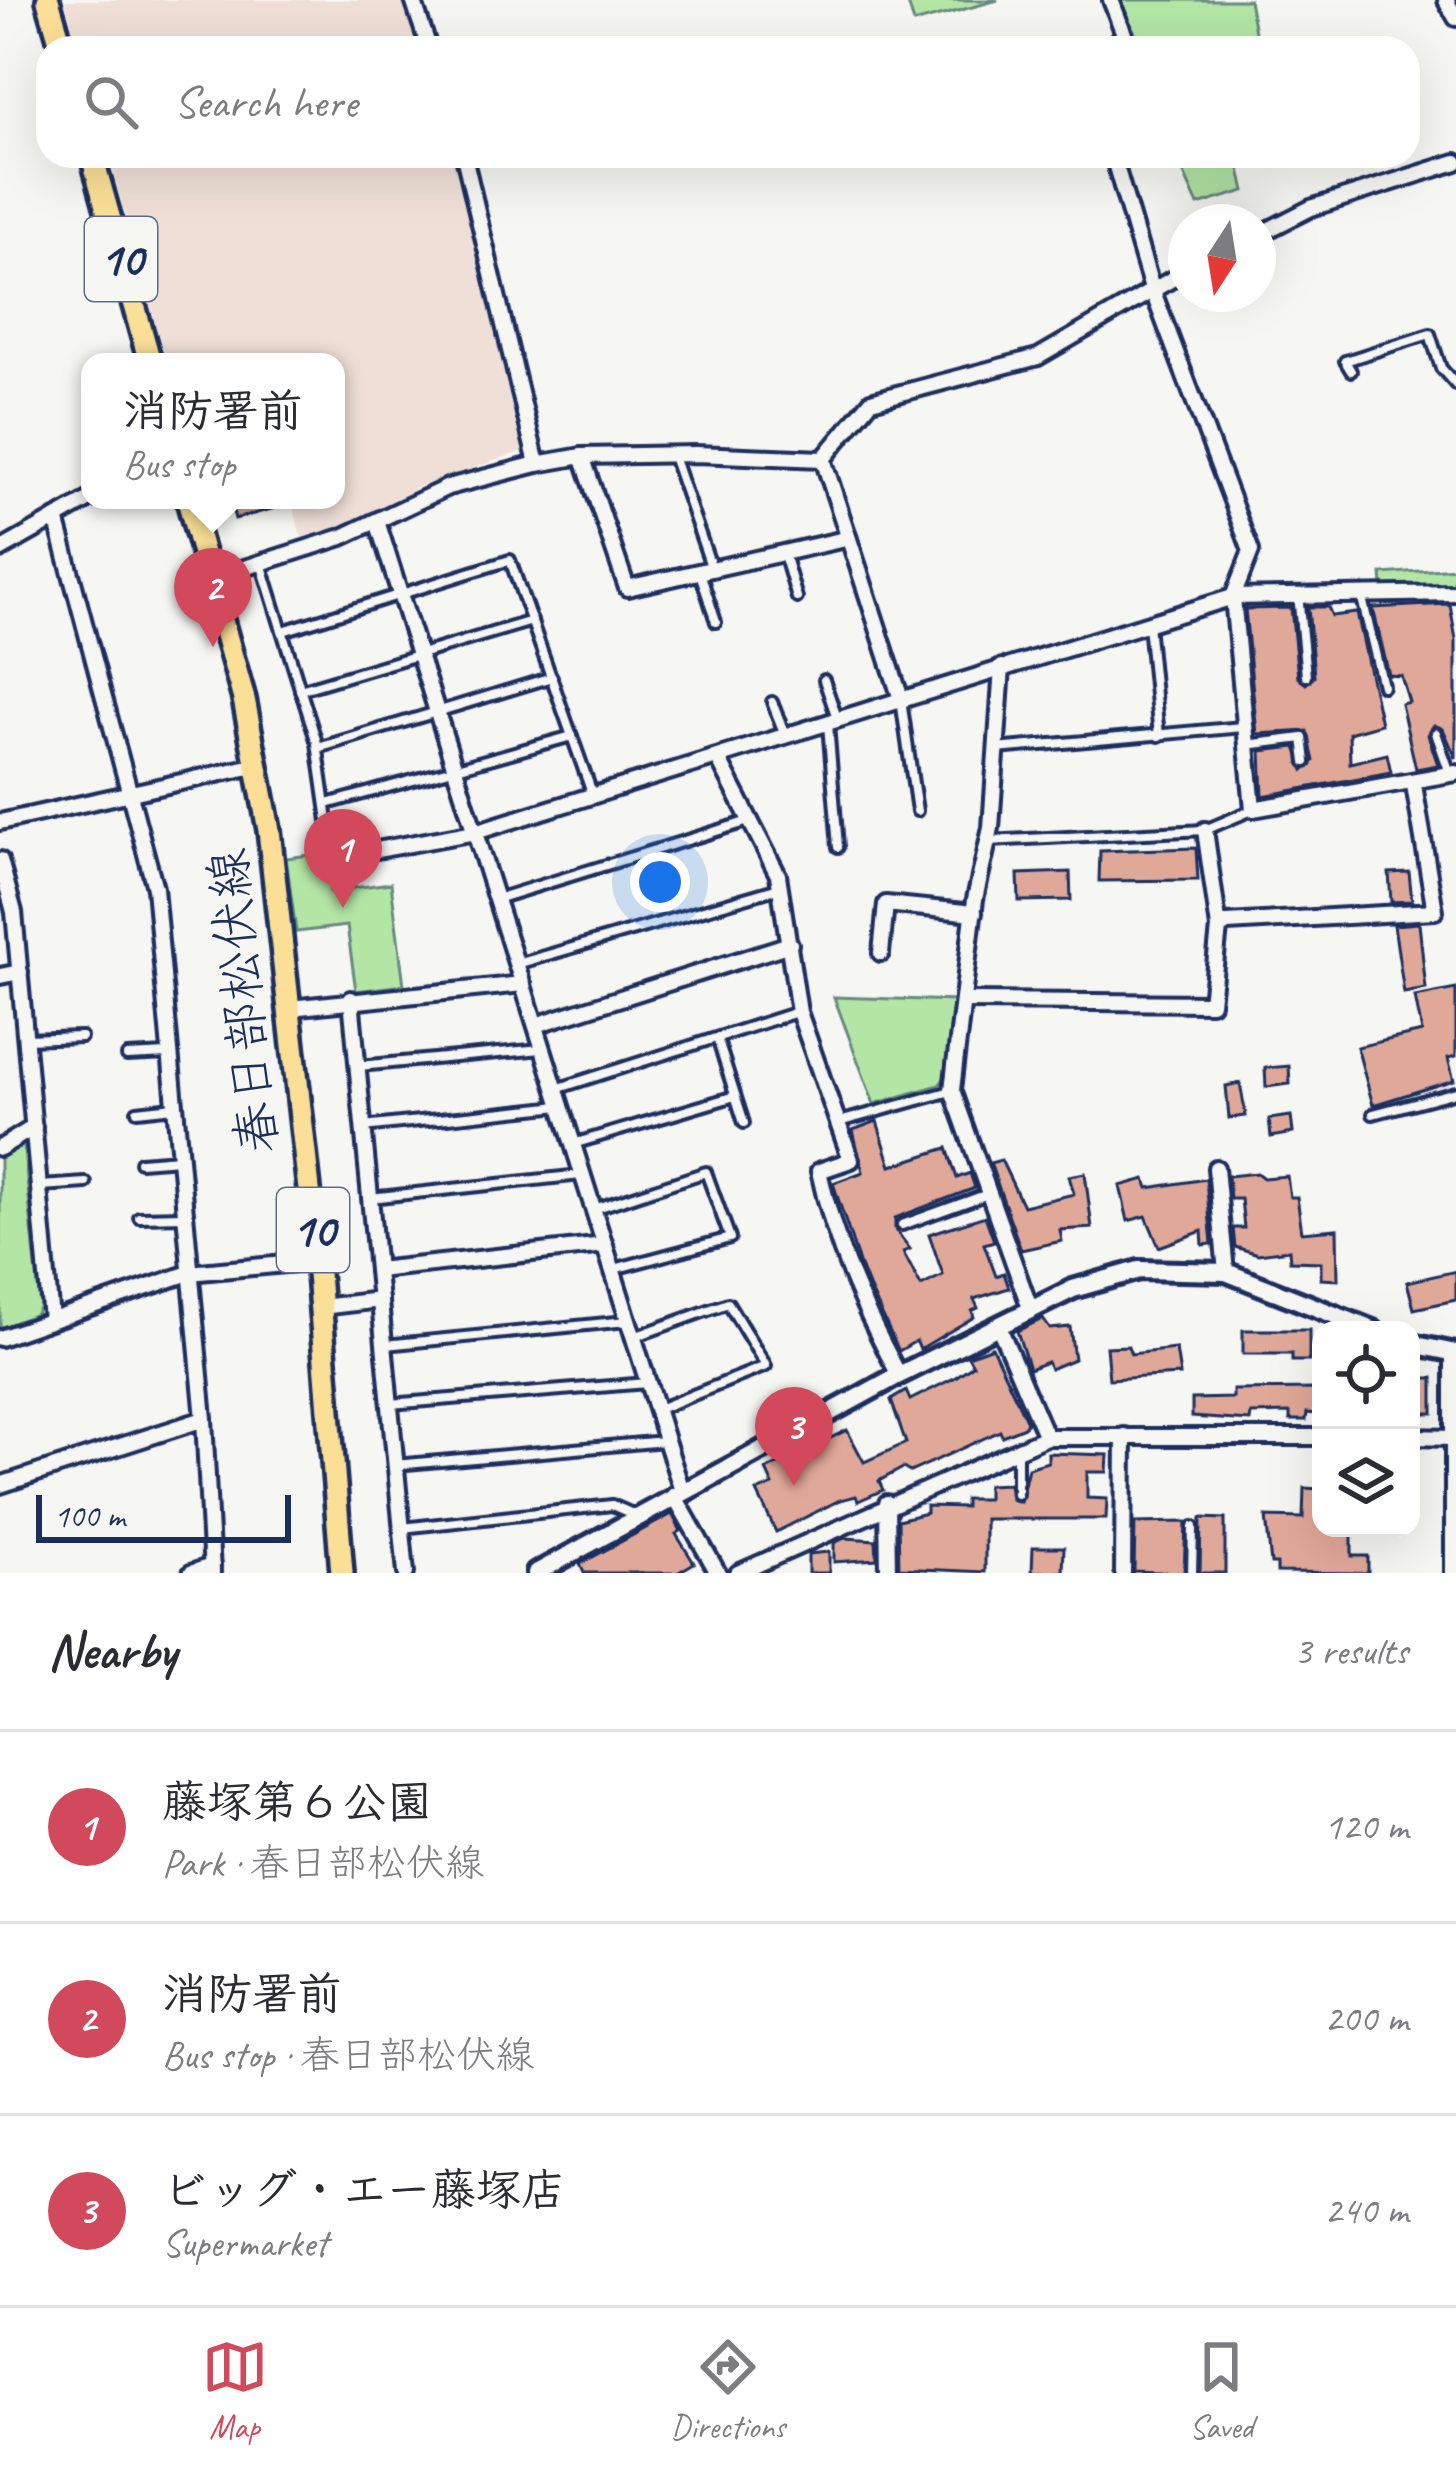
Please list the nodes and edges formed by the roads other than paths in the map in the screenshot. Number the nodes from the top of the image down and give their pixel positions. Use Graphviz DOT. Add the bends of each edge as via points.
graph roads {
  1 [pos="48,0"];
  2 [pos="413,0"];
  3 [pos="1111,0"];
  4 [pos="1446,0"];
  5 [pos="1456,18"];
  6 [pos="58,36"];
  7 [pos="425,36"];
  8 [pos="1122,36"];
  9 [pos="1456,162"];
  10 [pos="95,168"];
  11 [pos="467,168"];
  12 [pos="1117,168"];
  13 [pos="1276,226"];
  14 [pos="1168,281"];
  15 [pos="1152,289"];
  16 [pos="147,353"];
  17 [pos="1351,371"];
  18 [pos="1456,385"];
  19 [pos="672,455"];
  20 [pos="582,456"];
  21 [pos="823,459"];
  22 [pos="537,464"];
  23 [pos="81,504"];
  24 [pos="191,509"];
  25 [pos="56,518"];
  26 [pos="377,520"];
  27 [pos="844,539"];
  28 [pos="0,550"];
  29 [pos="784,553"];
  30 [pos="261,562"];
  31 [pos="706,570"];
  32 [pos="210,579"];
  33 [pos="1361,592"];
  34 [pos="1456,593"];
  35 [pos="1298,594"];
  36 [pos="1233,597"];
  37 [pos="401,598"];
  38 [pos="797,598"];
  39 [pos="532,621"];
  40 [pos="716,622"];
  41 [pos="1148,624"];
  42 [pos="283,631"];
  43 [pos="419,654"];
  44 [pos="1002,667"];
  45 [pos="1306,676"];
  46 [pos="552,677"];
  47 [pos="824,680"];
  48 [pos="1383,686"];
  49 [pos="300,690"];
  50 [pos="901,698"];
  51 [pos="772,702"];
  52 [pos="438,715"];
  53 [pos="833,721"];
  54 [pos="1243,727"];
  55 [pos="1436,733"];
  56 [pos="572,736"];
  57 [pos="785,736"];
  58 [pos="1159,736"];
  59 [pos="1246,745"];
  60 [pos="318,748"];
  61 [pos="997,749"];
  62 [pos="718,758"];
  63 [pos="1306,762"];
  64 [pos="258,765"];
  65 [pos="455,771"];
  66 [pos="1453,774"];
  67 [pos="1414,785"];
  68 [pos="129,794"];
  69 [pos="593,796"];
  70 [pos="328,804"];
  71 [pos="1252,809"];
  72 [pos="917,811"];
  73 [pos="751,821"];
  74 [pos="0,822"];
  75 [pos="1205,830"];
  76 [pos="475,832"];
  77 [pos="988,841"];
  78 [pos="838,847"];
  79 [pos="333,858"];
  80 [pos="0,860"];
  81 [pos="780,887"];
  82 [pos="496,899"];
  83 [pos="974,913"];
  84 [pos="1219,928"];
  85 [pos="790,944"];
  86 [pos="881,953"];
  87 [pos="517,964"];
  88 [pos="20,972"];
  89 [pos="0,976"];
  90 [pos="523,984"];
  91 [pos="350,999"];
  92 [pos="966,1001"];
  93 [pos="290,1008"];
  94 [pos="799,1012"];
  95 [pos="536,1025"];
  96 [pos="81,1037"];
  97 [pos="717,1038"];
  98 [pos="26,1040"];
  99 [pos="543,1048"];
  100 [pos="170,1054"];
  101 [pos="127,1056"];
  102 [pos="357,1066"];
  103 [pos="556,1089"];
  104 [pos="952,1090"];
  105 [pos="1456,1092"];
  106 [pos="736,1096"];
  107 [pos="561,1106"];
  108 [pos="174,1107"];
  109 [pos="137,1111"];
  110 [pos="1373,1114"];
  111 [pos="839,1122"];
  112 [pos="744,1123"];
  113 [pos="34,1127"];
  114 [pos="363,1127"];
  115 [pos="573,1144"];
  116 [pos="0,1148"];
  117 [pos="179,1159"];
  118 [pos="140,1162"];
  119 [pos="1216,1168"];
  120 [pos="583,1175"];
  121 [pos="86,1183"];
  122 [pos="39,1186"];
  123 [pos="989,1193"];
  124 [pos="370,1198"];
  125 [pos="594,1209"];
  126 [pos="184,1216"];
  127 [pos="139,1217"];
  128 [pos="902,1226"];
  129 [pos="605,1245"];
  130 [pos="317,1261"];
  131 [pos="377,1270"];
  132 [pos="613,1270"];
  133 [pos="1226,1272"];
  134 [pos="190,1273"];
  135 [pos="380,1300"];
  136 [pos="321,1307"];
  137 [pos="1030,1308"];
  138 [pos="51,1320"];
  139 [pos="629,1321"];
  140 [pos="1350,1321"];
  141 [pos="998,1325"];
  142 [pos="634,1337"];
  143 [pos="0,1338"];
  144 [pos="384,1345"];
  145 [pos="1420,1346"];
  146 [pos="1455,1353"];
  147 [pos="899,1375"];
  148 [pos="648,1382"];
  149 [pos="390,1404"];
  150 [pos="657,1410"];
  151 [pos="204,1419"];
  152 [pos="1124,1436"];
  153 [pos="1046,1437"];
  154 [pos="1312,1437"];
  155 [pos="1420,1437"];
  156 [pos="1452,1438"];
  157 [pos="666,1441"];
  158 [pos="1018,1449"];
  159 [pos="395,1465"];
  160 [pos="0,1485"];
  161 [pos="678,1493"];
  162 [pos="1017,1494"];
  163 [pos="886,1503"];
  164 [pos="636,1515"];
  165 [pos="1193,1527"];
  166 [pos="402,1528"];
  167 [pos="1454,1551"];
  168 [pos="772,1554"];
  169 [pos="212,1570"];
  170 [pos="191,1573"];
  171 [pos="342,1573"];
  172 [pos="406,1573"];
  173 [pos="536,1573"];
  174 [pos="718,1573"];
  175 [pos="738,1573"];
  176 [pos="772,1573"];
  177 [pos="888,1573"];
  178 [pos="1123,1573"];
  179 [pos="1192,1573"];
  180 [pos="1453,1573"];
  1 -- 6 [label="main road"];
  2 -- 7 [label="street"];
  3 -- 8 [label="street"];
  4 -- 5 [label="street"];
  9 -- 13 [label="street"];
  10 -- 16 [label="main road, 10"];
  11 -- 22 [label="street"];
  12 -- 15 [label="street"];
  14 -- 15 [label="street"];
  15 -- 21 [label="street" via="1038,357 871,401"];
  15 -- 36 [label="street" via="1251,551"];
  17 -- 18 [label="lane" via="1346,362 1430,334"];
  19 -- 20 [label="street"];
  19 -- 21 [label="street"];
  19 -- 31 [label="lane"];
  20 -- 22 [label="street"];
  20 -- 31 [label="street" via="627,588"];
  21 -- 27 [label="street"];
  22 -- 26 [label="street" via="448,487"];
  23 -- 25 [label="street"];
  24 -- 32 [label="main road, 春日部松伏線 / 10"];
  25 -- 28 [label="street"];
  25 -- 68 [label="street"];
  26 -- 30 [label="street"];
  26 -- 37 [label="street"];
  27 -- 29 [label="street"];
  27 -- 50 [label="street"];
  29 -- 31 [label="street"];
  29 -- 38 [label="lane"];
  30 -- 32 [label="street"];
  30 -- 42 [label="lane"];
  31 -- 40 [label="lane"];
  32 -- 64 [label="main road, 春日部松伏線 / 10"];
  33 -- 34 [label="street"];
  33 -- 35 [label="street"];
  33 -- 48 [label="lane"];
  35 -- 36 [label="street"];
  35 -- 45 [label="lane"];
  36 -- 41 [label="street"];
  36 -- 54 [label="street"];
  37 -- 39 [label="lane" via="510,560"];
  37 -- 42 [label="lane"];
  37 -- 43 [label="street"];
  39 -- 43 [label="lane"];
  39 -- 46 [label="lane"];
  41 -- 44 [label="street"];
  41 -- 58 [label="lane"];
  42 -- 49 [label="lane"];
  43 -- 49 [label="lane"];
  43 -- 52 [label="street"];
  44 -- 50 [label="street"];
  44 -- 61 [label="street"];
  46 -- 52 [label="lane"];
  46 -- 56 [label="lane"];
  47 -- 53 [label="lane"];
  49 -- 60 [label="lane"];
  50 -- 53 [label="street"];
  50 -- 72 [label="lane"];
  51 -- 57 [label="lane"];
  52 -- 60 [label="lane"];
  52 -- 65 [label="street"];
  53 -- 57 [label="street"];
  53 -- 78 [label="lane"];
  54 -- 58 [label="lane"];
  54 -- 59 [label="street"];
  55 -- 66 [label="lane"];
  56 -- 65 [label="lane"];
  56 -- 69 [label="lane"];
  57 -- 62 [label="street"];
  58 -- 61 [label="lane"];
  59 -- 63 [label="lane" via="1303,738"];
  59 -- 71 [label="street"];
  60 -- 70 [label="lane"];
  61 -- 77 [label="street"];
  62 -- 69 [label="street"];
  62 -- 73 [label="street"];
  64 -- 68 [label="street"];
  64 -- 93 [label="main road, 春日部松伏線 / 10"];
  65 -- 70 [label="lane"];
  65 -- 76 [label="street"];
  66 -- 67 [label="street"];
  67 -- 71 [label="street"];
  67 -- 84 [label="street" via="1435,911"];
  68 -- 74 [label="street"];
  68 -- 100 [label="street" via="155,888"];
  69 -- 76 [label="street"];
  70 -- 79 [label="lane"];
  71 -- 75 [label="lane"];
  73 -- 81 [label="street"];
  73 -- 82 [label="lane"];
  75 -- 77 [label="lane"];
  75 -- 84 [label="street"];
  76 -- 79 [label="street"];
  76 -- 82 [label="street"];
  77 -- 83 [label="street"];
  80 -- 88 [label="street"];
  81 -- 85 [label="street"];
  81 -- 87 [label="lane"];
  82 -- 87 [label="street"];
  83 -- 86 [label="street" via="886,904"];
  83 -- 92 [label="street"];
  84 -- 92 [label="street" via="1211,1003"];
  85 -- 94 [label="street"];
  85 -- 95 [label="street"];
  87 -- 90 [label="street"];
  88 -- 89 [label="street"];
  88 -- 98 [label="street"];
  90 -- 91 [label="street"];
  90 -- 95 [label="street"];
  91 -- 93 [label="street"];
  91 -- 102 [label="street"];
  92 -- 104 [label="street"];
  93 -- 130 [label="main road, 春日部松伏線 / 10"];
  94 -- 97 [label="lane"];
  94 -- 111 [label="street"];
  95 -- 99 [label="street"];
  96 -- 98 [label="lane"];
  97 -- 103 [label="lane"];
  97 -- 106 [label="lane"];
  98 -- 113 [label="street"];
  99 -- 102 [label="lane"];
  99 -- 103 [label="street"];
  100 -- 101 [label="lane"];
  100 -- 108 [label="street"];
  102 -- 114 [label="street"];
  103 -- 107 [label="street"];
  104 -- 111 [label="lane"];
  104 -- 123 [label="street"];
  105 -- 110 [label="lane"];
  106 -- 112 [label="lane"];
  106 -- 115 [label="lane"];
  107 -- 114 [label="lane"];
  107 -- 115 [label="street"];
  108 -- 109 [label="lane"];
  108 -- 117 [label="street"];
  111 -- 147 [label="street" via="851,1160 819,1172 828,1214 855,1292"];
  113 -- 116 [label="street"];
  113 -- 122 [label="street"];
  114 -- 124 [label="street"];
  115 -- 120 [label="street"];
  117 -- 118 [label="lane"];
  117 -- 126 [label="street"];
  119 -- 133 [label="street"];
  120 -- 124 [label="lane"];
  120 -- 125 [label="street"];
  121 -- 122 [label="lane"];
  122 -- 138 [label="street"];
  123 -- 128 [label="lane"];
  123 -- 137 [label="street"];
  124 -- 131 [label="street"];
  125 -- 129 [label="street"];
  125 -- 132 [label="lane" via="706,1172 730,1238"];
  126 -- 127 [label="lane"];
  126 -- 134 [label="street"];
  129 -- 131 [label="street"];
  129 -- 132 [label="street"];
  130 -- 134 [label="street"];
  130 -- 136 [label="main road, 春日部松伏線 / 10"];
  131 -- 135 [label="street"];
  132 -- 139 [label="street"];
  133 -- 137 [label="street" via="1139,1270"];
  133 -- 140 [label="street"];
  134 -- 138 [label="street"];
  134 -- 151 [label="street"];
  135 -- 136 [label="street"];
  135 -- 144 [label="street"];
  136 -- 171 [label="main road, 春日部松伏線 / 10"];
  137 -- 141 [label="street"];
  138 -- 143 [label="street"];
  139 -- 142 [label="street"];
  139 -- 144 [label="lane"];
  141 -- 147 [label="street"];
  141 -- 153 [label="street"];
  142 -- 148 [label="street"];
  142 -- 150 [label="lane" via="728,1303 766,1366"];
  144 -- 149 [label="street"];
  145 -- 146 [label="street"];
  146 -- 156 [label="street"];
  147 -- 161 [label="street"];
  148 -- 149 [label="lane"];
  148 -- 150 [label="street"];
  149 -- 159 [label="street"];
  150 -- 157 [label="street"];
  151 -- 160 [label="street"];
  151 -- 169 [label="street"];
  152 -- 153 [label="street"];
  152 -- 154 [label="street"];
  152 -- 178 [label="street"];
  153 -- 158 [label="street"];
  155 -- 156 [label="street"];
  156 -- 167 [label="street"];
  157 -- 159 [label="lane"];
  157 -- 161 [label="street"];
  158 -- 162 [label="lane"];
  158 -- 163 [label="street"];
  159 -- 166 [label="street"];
  161 -- 164 [label="street"];
  161 -- 174 [label="street"];
  163 -- 168 [label="street"];
  163 -- 177 [label="street"];
  164 -- 166 [label="lane" via="612,1505"];
  164 -- 173 [label="street"];
  165 -- 179 [label="lane"];
  166 -- 172 [label="street"];
  167 -- 180 [label="street"];
  168 -- 175 [label="street"];
  168 -- 176 [label="street"];
  169 -- 170 [label="street"];
}
